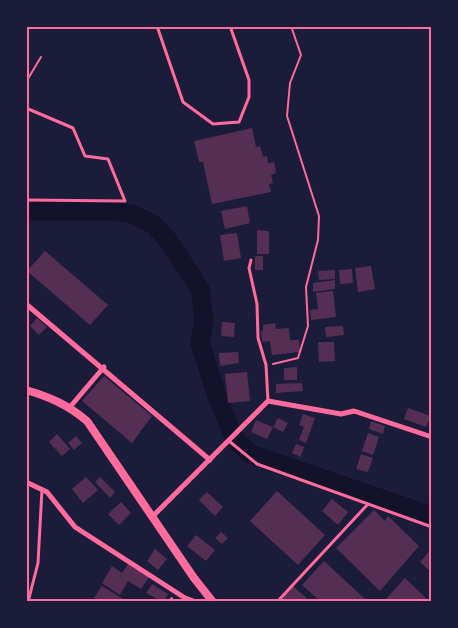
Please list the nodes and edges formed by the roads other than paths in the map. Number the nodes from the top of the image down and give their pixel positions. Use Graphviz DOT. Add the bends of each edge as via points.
graph roads {
  1 [pos="157,26"];
  2 [pos="230,26"];
  3 [pos="26,108"];
  4 [pos="26,200"];
  5 [pos="250,260"];
  6 [pos="26,304"];
  7 [pos="104,367"];
  8 [pos="26,390"];
  9 [pos="268,401"];
  10 [pos="70,407"];
  11 [pos="432,438"];
  12 [pos="228,441"];
  13 [pos="210,460"];
  14 [pos="26,482"];
  15 [pos="42,489"];
  16 [pos="368,504"];
  17 [pos="153,516"];
  18 [pos="432,527"];
  19 [pos="28,602"];
  20 [pos="196,602"];
  21 [pos="213,602"];
  22 [pos="277,602"];
  1 -- 2 [label="lane" via="183,102 214,124 239,122 248,98 250,80"];
  3 -- 4 [label="lane" via="72,128 85,156 108,159 125,201"];
  5 -- 9 [label="lane" via="258,338 266,365"];
  6 -- 7 [label="street"];
  7 -- 10 [label="street"];
  7 -- 13 [label="street"];
  8 -- 10 [label="street"];
  9 -- 11 [label="street" via="341,414 354,410"];
  9 -- 12 [label="street"];
  10 -- 17 [label="street" via="87,421"];
  12 -- 13 [label="street"];
  12 -- 16 [label="lane" via="257,464"];
  13 -- 17 [label="street"];
  14 -- 15 [label="street"];
  15 -- 19 [label="lane" via="38,563"];
  15 -- 20 [label="street" via="76,527"];
  16 -- 18 [label="lane"];
  16 -- 22 [label="lane"];
  17 -- 21 [label="street"];
}
